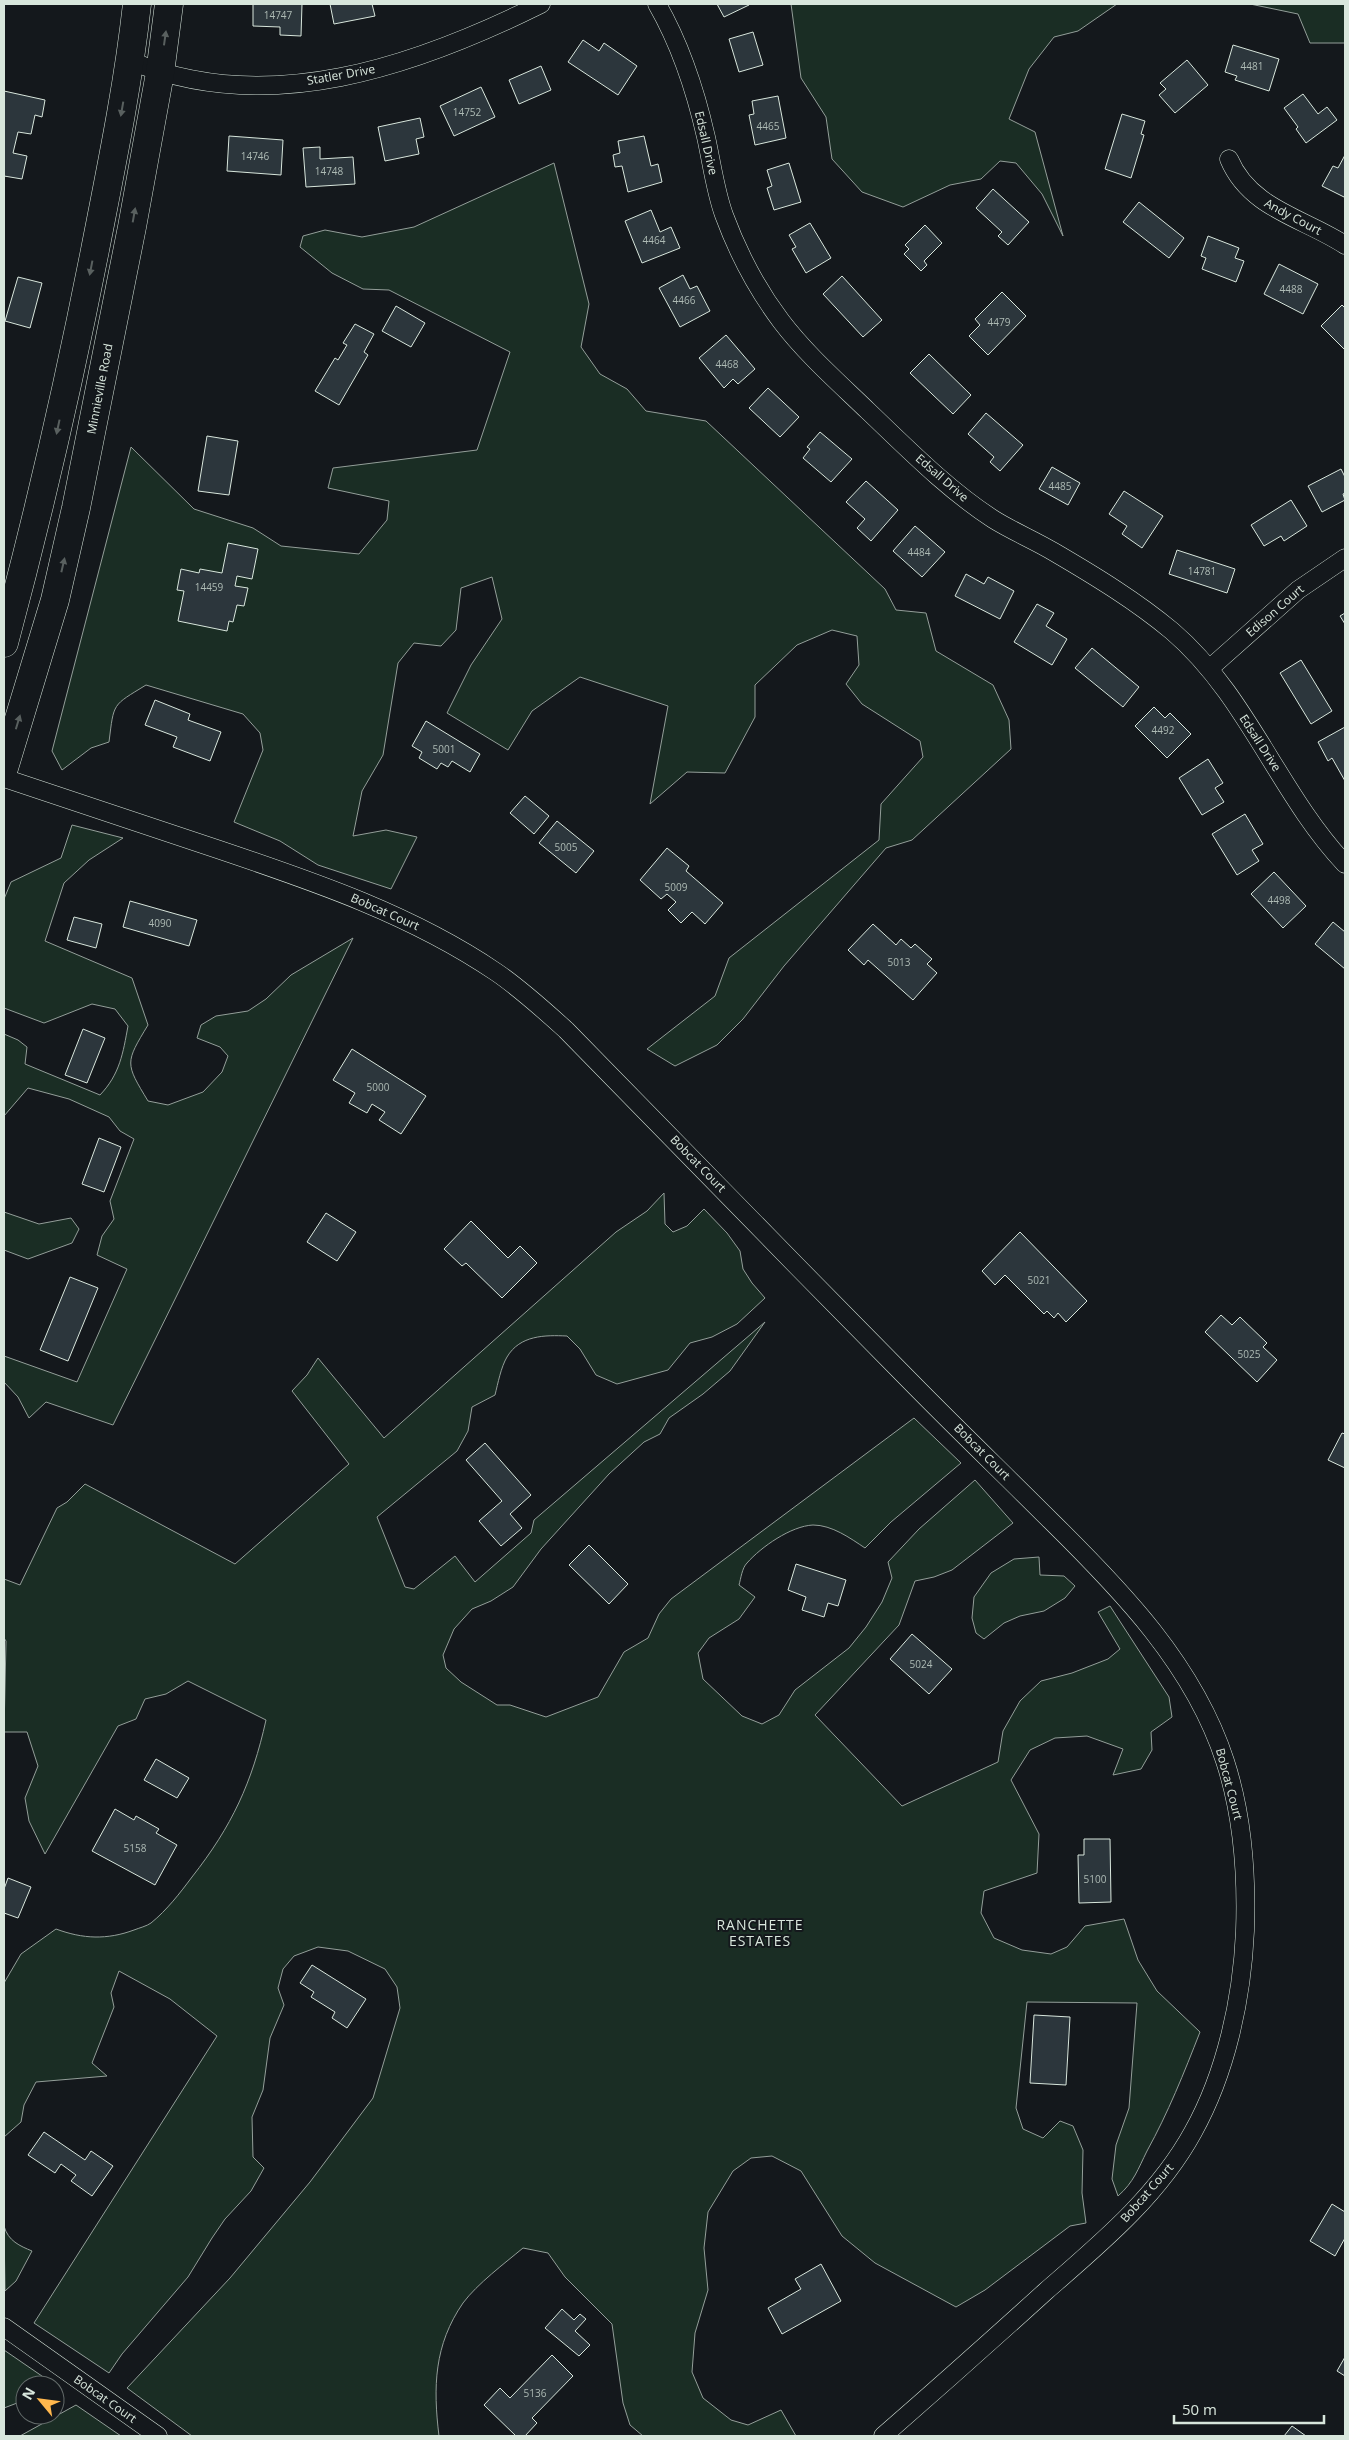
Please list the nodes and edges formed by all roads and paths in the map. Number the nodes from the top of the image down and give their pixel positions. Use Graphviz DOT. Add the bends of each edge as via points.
graph roads {
  1 [pos="137,4"];
  2 [pos="169,4"];
  3 [pos="541,4"];
  4 [pos="657,4"];
  5 [pos="131,61"];
  6 [pos="160,73"];
  7 [pos="1229,159"];
  8 [pos="1345,245"];
  9 [pos="1345,558"];
  10 [pos="4,644"];
  11 [pos="1209,669"];
  12 [pos="4,768"];
  13 [pos="4,778"];
  14 [pos="1345,864"];
  15 [pos="4,2327"];
  16 [pos="158,2436"];
  17 [pos="883,2436"];
  1 -- 5 [label="main road"];
  6 -- 2 [label="main road, Minnieville Road, one-way"];
  3 -- 6 [label="street, Statler Drive" via="434,51 396,65 350,76 294,83 247,84"];
  4 -- 11 [label="street, Edsall Drive" via="694,94 724,214 740,255 781,322 810,355 960,496 995,520 1115,589 1173,632"];
  5 -- 6 [label="street, Statler Drive"];
  5 -- 10 [label="main road, one-way" via="73,359 41,502"];
  12 -- 6 [label="main road, Minnieville Road, one-way" via="55,600 76,508"];
  7 -- 8 [label="street, Andy Court" via="1246,187 1262,201"];
  9 -- 11 [label="street, Edison Court" via="1298,590"];
  11 -- 14 [label="street, Edsall Drive" via="1321,838"];
  13 -- 17 [label="street, Bobcat Court" via="300,876 357,899 420,927 465,952 534,1001 1107,1577 1151,1627 1180,1669 1204,1714 1225,1760 1236,1803 1245,1858 1246,1891 1238,1991 1227,2046 1211,2095 1176,2160 1110,2235"];
  15 -- 16 [label="street, Bobcat Court"];
}
